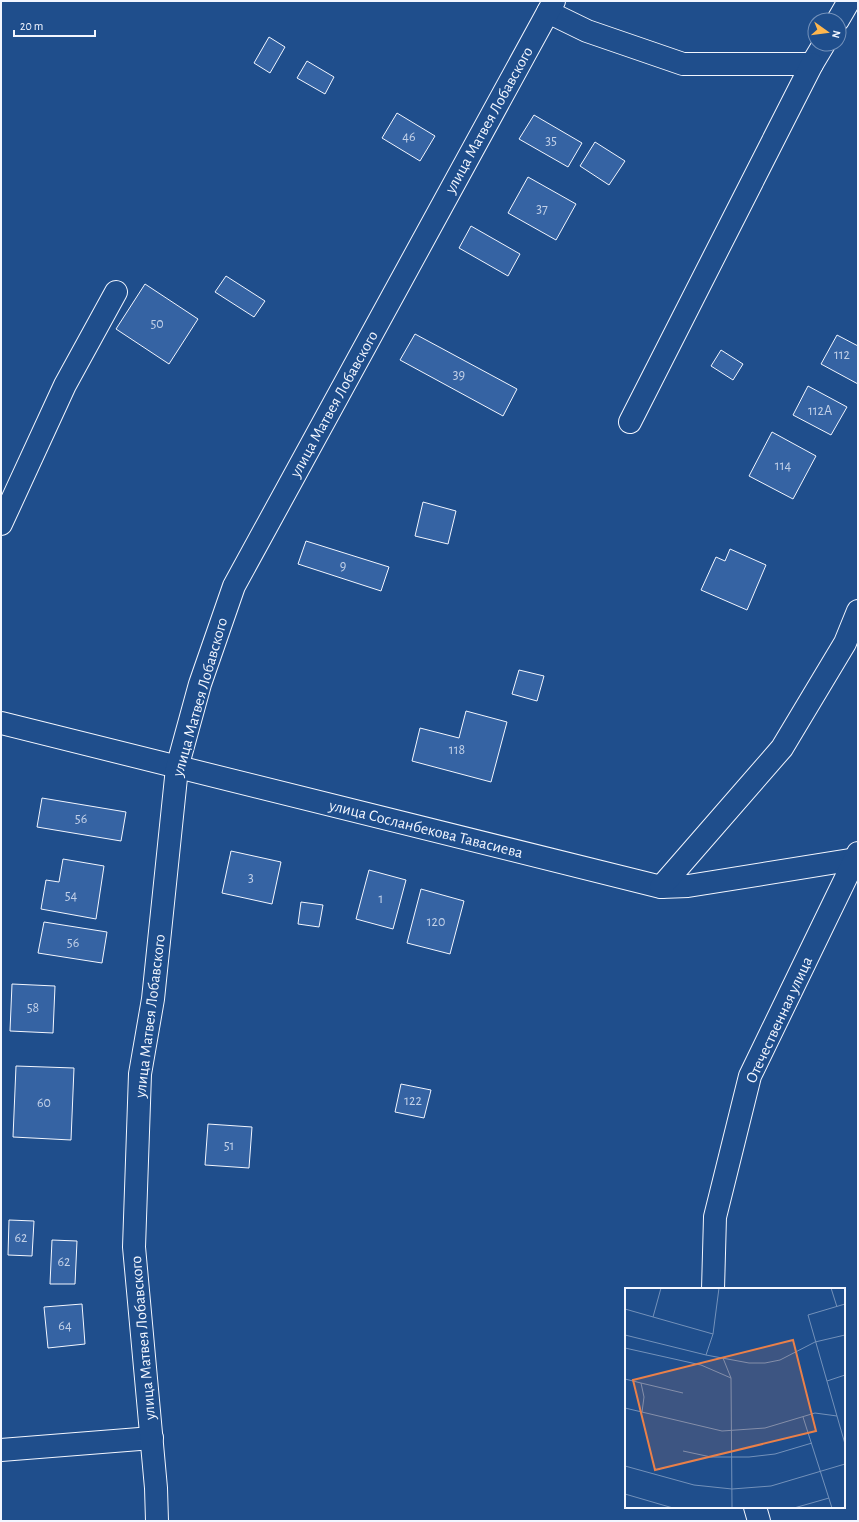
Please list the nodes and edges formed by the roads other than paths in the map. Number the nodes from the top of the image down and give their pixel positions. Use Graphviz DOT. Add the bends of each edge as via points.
graph roads {
  1 [pos="849,1"];
  2 [pos="551,7"];
  3 [pos="843,12"];
  4 [pos="819,52"];
  5 [pos="812,64"];
  6 [pos="116,292"];
  7 [pos="630,422"];
  8 [pos="1,524"];
  9 [pos="858,611"];
  10 [pos="1,723"];
  11 [pos="177,768"];
  12 [pos="857,856"];
  13 [pos="661,887"];
  14 [pos="713,1288"];
  15 [pos="152,1438"];
  16 [pos="1,1450"];
  17 [pos="755,1508"];
  18 [pos="157,1521"];
  19 [pos="759,1521"];
  1 -- 3 [label="street"];
  2 -- 5 [label="street" via="587,31 683,64"];
  2 -- 11 [label="street, улица Матвея Лобавского" via="234,586 200,684"];
  4 -- 5 [label="street"];
  5 -- 7 [label="street"];
  6 -- 8 [label="street" via="65,385"];
  9 -- 13 [label="street" via="845,643 782,748"];
  10 -- 11 [label="street, улица Сосланбекова Тавасиева"];
  11 -- 13 [label="street, улица Сосланбекова Тавасиева"];
  11 -- 15 [label="street, улица Матвея Лобавского" via="153,999 140,1074 134,1247"];
  12 -- 13 [label="street, улица Сосланбекова Тавасиева" via="688,886"];
  12 -- 14 [label="street, Отечественная улица" via="750,1076 715,1217"];
  15 -- 16 [label="street"];
  15 -- 18 [label="street, улица Матвея Лобавского"];
  17 -- 19 [label="street"];
}
